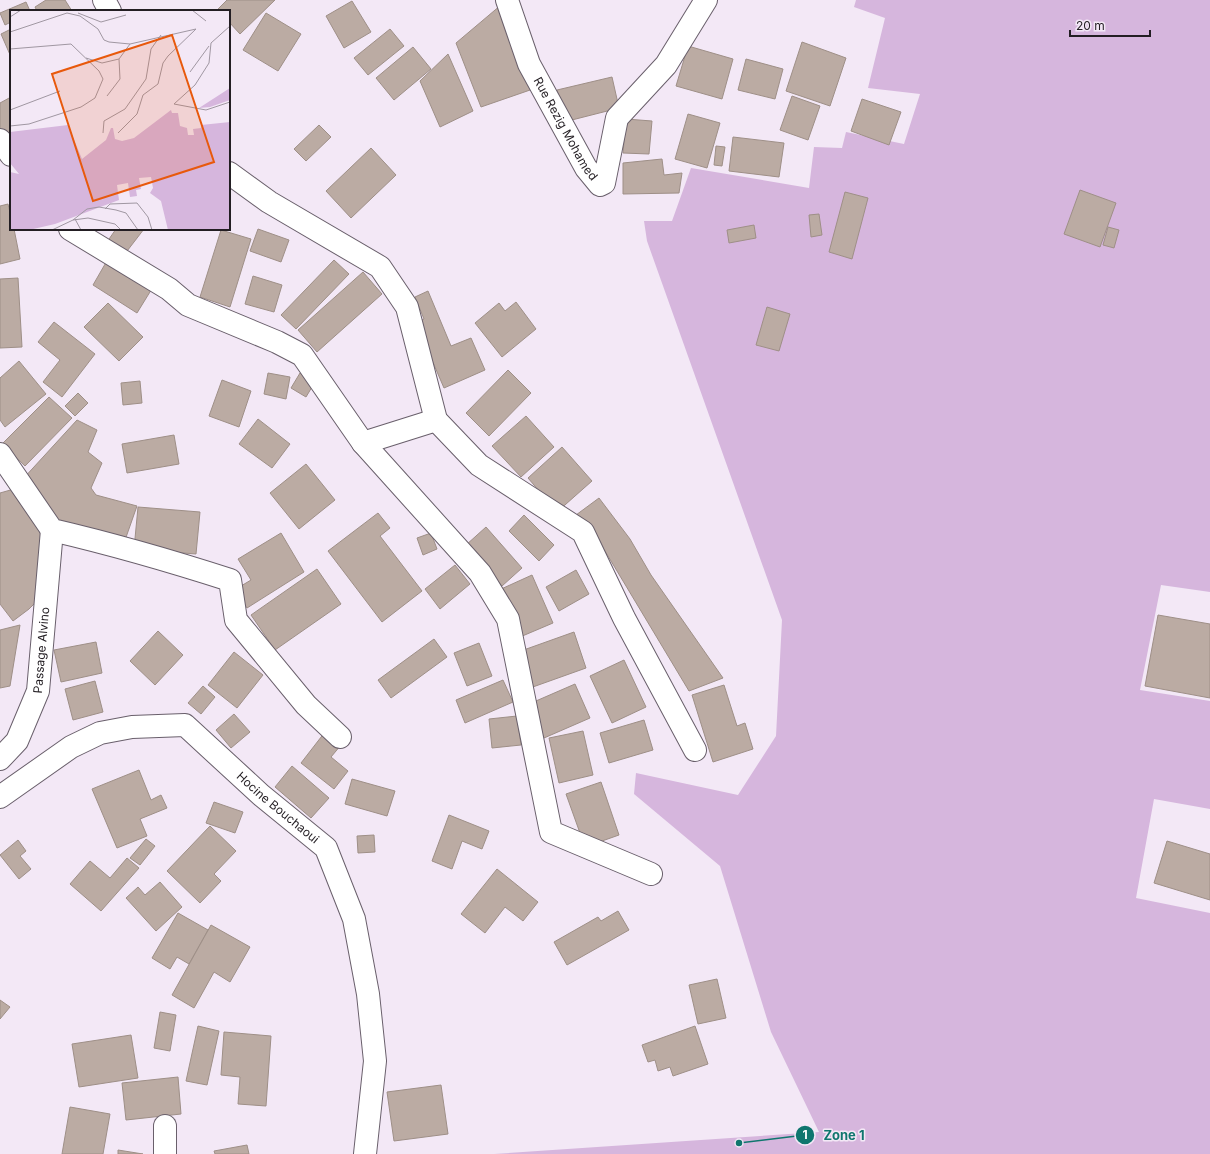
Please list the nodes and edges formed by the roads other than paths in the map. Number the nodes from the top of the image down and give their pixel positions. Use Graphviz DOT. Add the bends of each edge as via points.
graph roads {
  1 [pos="104,0"];
  2 [pos="507,0"];
  3 [pos="706,0"];
  4 [pos="109,10"];
  5 [pos="0,140"];
  6 [pos="10,154"];
  7 [pos="230,174"];
  8 [pos="72,230"];
  9 [pos="436,420"];
  10 [pos="363,443"];
  11 [pos="0,454"];
  12 [pos="52,530"];
  13 [pos="340,737"];
  14 [pos="695,750"];
  15 [pos="0,760"];
  16 [pos="0,797"];
  17 [pos="651,874"];
  18 [pos="165,1126"];
  19 [pos="165,1154"];
  20 [pos="365,1154"];
  1 -- 4 [label="street"];
  2 -- 3 [label="street, Rue Rezig Mohamed" via="529,64 586,168 600,185 604,183 617,118 666,65"];
  5 -- 6 [label="street"];
  7 -- 9 [label="street" via="269,202 380,267 407,307"];
  8 -- 10 [label="street" via="168,289 188,305 302,355"];
  9 -- 10 [label="street"];
  9 -- 14 [label="street" via="479,465 584,532 624,618"];
  10 -- 17 [label="street" via="480,573 508,619 551,832"];
  11 -- 12 [label="street"];
  12 -- 13 [label="street" via="230,580 236,620 306,705"];
  12 -- 15 [label="street, Passage Alvino" via="38,691 17,741"];
  16 -- 20 [label="street, Hocine Bouchaoui" via="71,747 100,733 132,727 185,725 261,795 326,848 354,919 368,994 375,1061"];
  18 -- 19 [label="street"];
}
